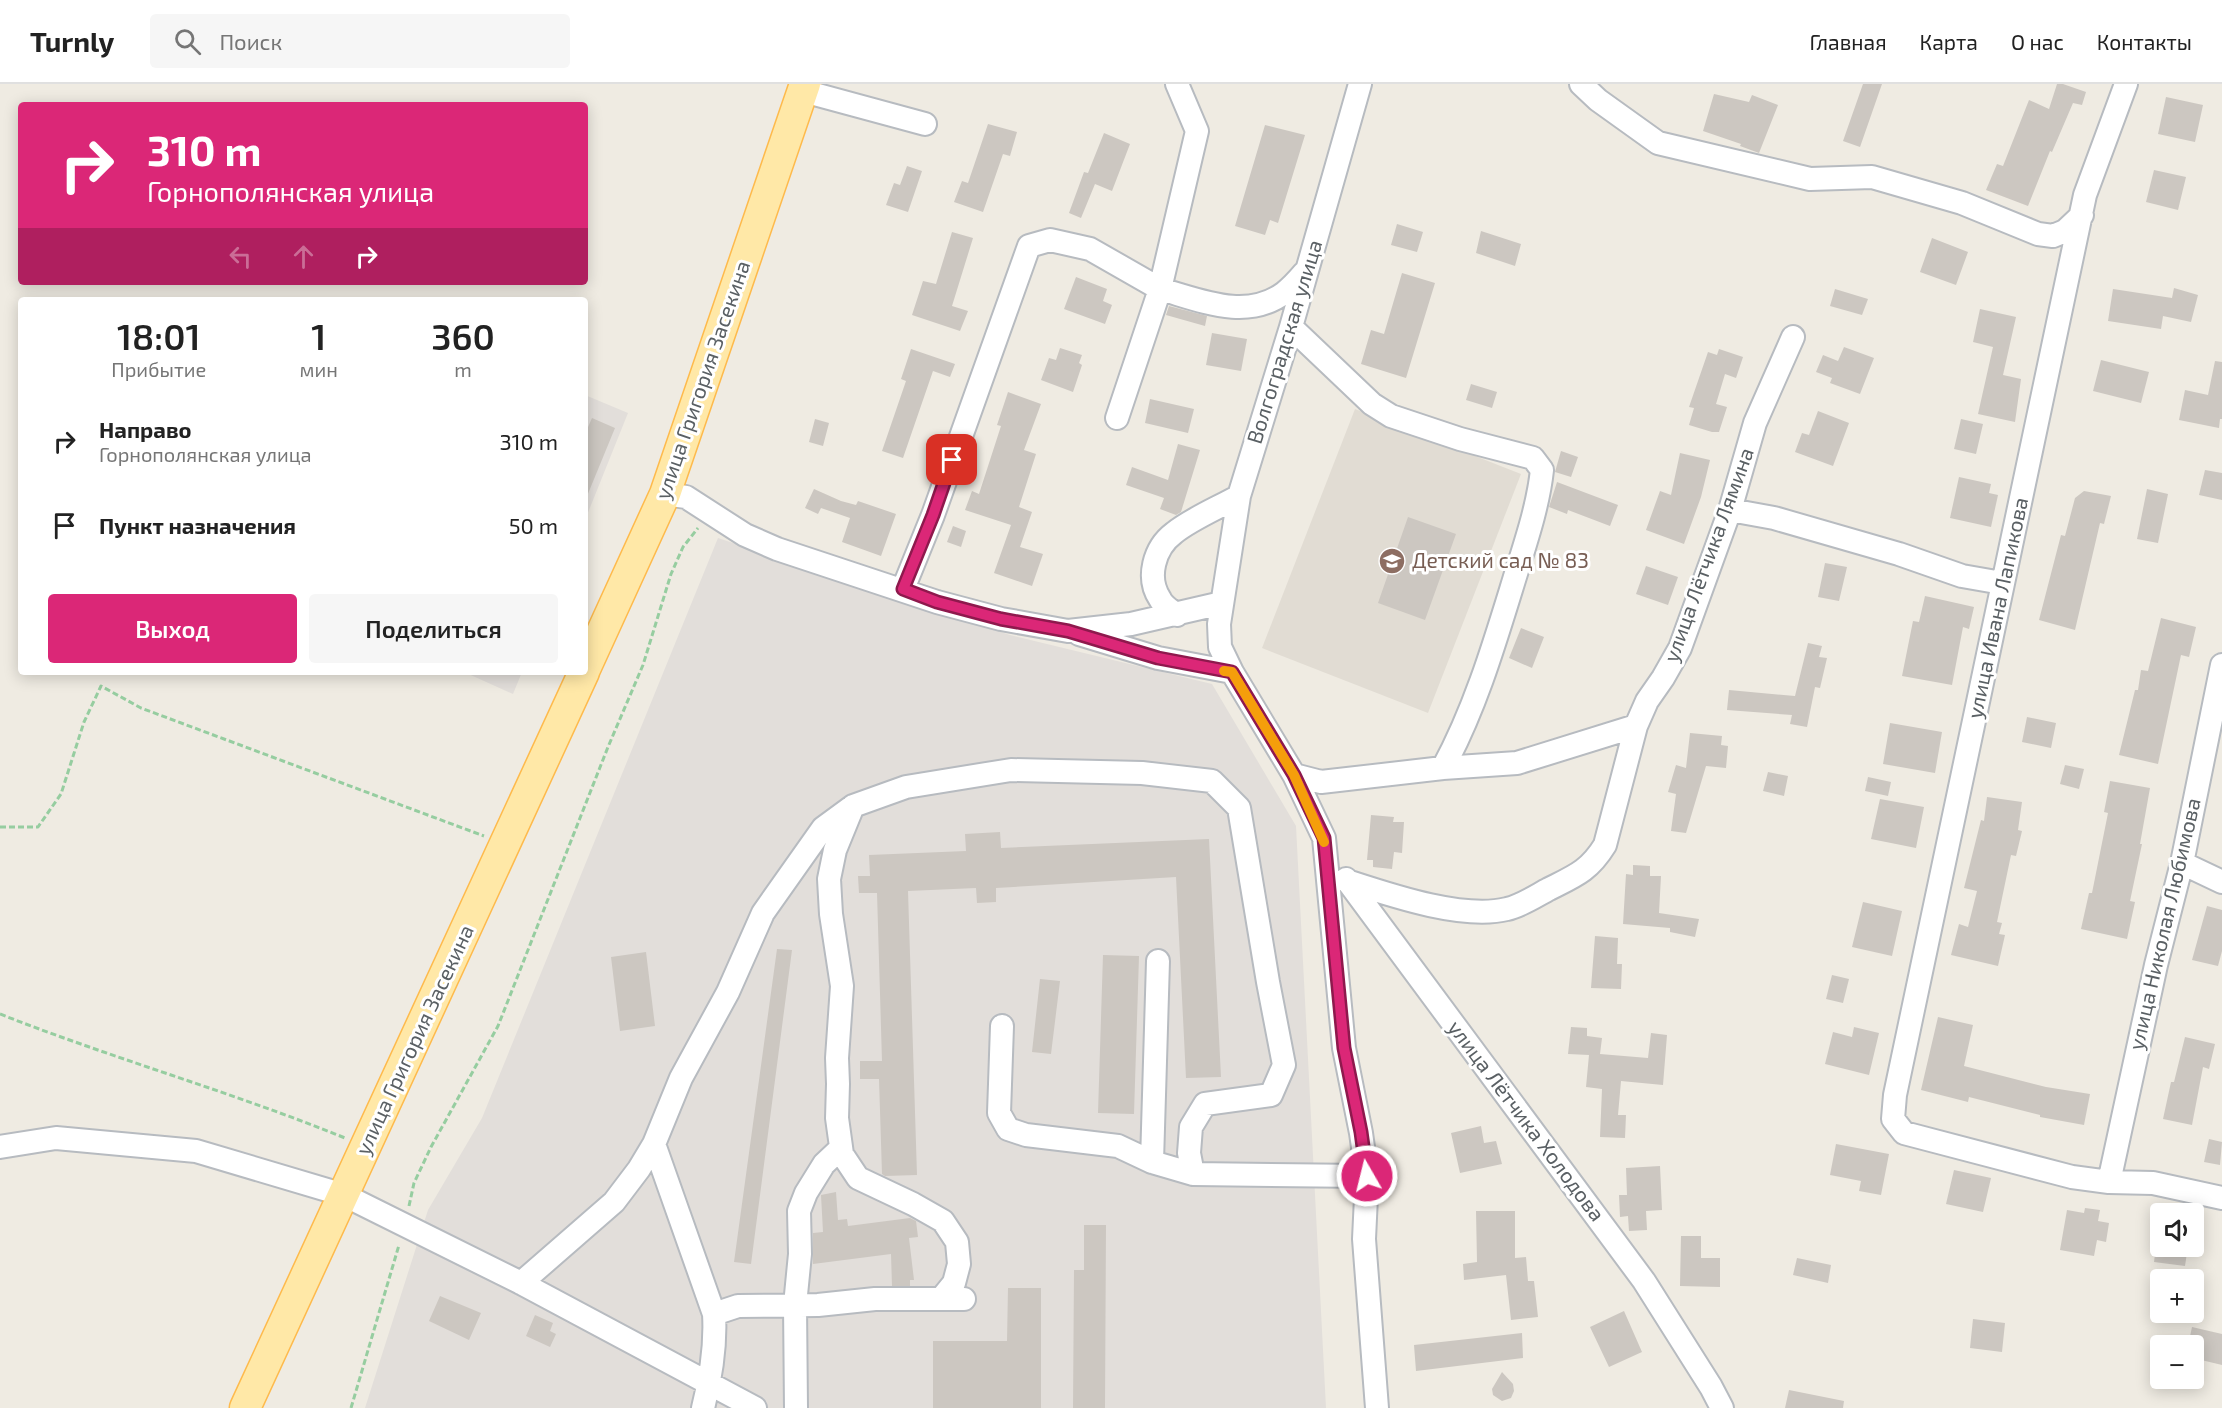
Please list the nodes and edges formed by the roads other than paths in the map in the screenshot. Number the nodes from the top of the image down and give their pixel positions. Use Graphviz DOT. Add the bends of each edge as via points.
graph roads {
  1 [pos="1177,84"];
  2 [pos="1581,84"];
  3 [pos="2126,84"];
  4 [pos="1355,86"];
  5 [pos="804,88"];
  6 [pos="925,124"];
  7 [pos="2082,215"];
  8 [pos="2038,234"];
  9 [pos="1306,272"];
  10 [pos="2069,274"];
  11 [pos="1160,289"];
  12 [pos="1291,327"];
  13 [pos="1793,337"];
  14 [pos="1117,418"];
  15 [pos="665,494"];
  16 [pos="1239,496"];
  17 [pos="1730,510"];
  18 [pos="2002,583"];
  19 [pos="903,589"];
  20 [pos="1222,603"];
  21 [pos="1177,615"];
  22 [pos="1068,631"];
  23 [pos="588,662"];
  24 [pos="2222,665"];
  25 [pos="1232,672"];
  26 [pos="582,675"];
  27 [pos="1636,726"];
  28 [pos="1443,768"];
  29 [pos="1294,775"];
  30 [pos="853,806"];
  31 [pos="1324,838"];
  32 [pos="2182,863"];
  33 [pos="1347,881"];
  34 [pos="2222,882"];
  35 [pos="1158,961"];
  36 [pos="1002,1026"];
  37 [pos="654,1144"];
  38 [pos="0,1147"];
  39 [pos="841,1148"];
  40 [pos="1152,1162"];
  41 [pos="1193,1174"];
  42 [pos="1367,1176"];
  43 [pos="2109,1182"];
  44 [pos="344,1195"];
  45 [pos="2222,1198"];
  46 [pos="521,1283"];
  47 [pos="941,1299"];
  48 [pos="964,1299"];
  49 [pos="795,1305"];
  50 [pos="714,1314"];
  51 [pos="709,1384"];
  52 [pos="245,1408"];
  53 [pos="703,1408"];
  54 [pos="755,1408"];
  55 [pos="796,1408"];
  56 [pos="1377,1408"];
  57 [pos="1722,1408"];
  1 -- 11 [label="street" via="1197,130"];
  2 -- 8 [label="street" via="1658,143 1810,180 1872,177 1962,204"];
  3 -- 7 [label="street, улица Ивана Лапикова" via="2091,173"];
  4 -- 9 [label="street, Волгоградская улица"];
  5 -- 6 [label="street"];
  5 -- 15 [label="main road, улица Григория Засекина"];
  7 -- 8 [label="street" via="2065,231 2053,236"];
  7 -- 10 [label="street, улица Ивана Лапикова"];
  8 -- 10 [label="street" via="2061,247"];
  9 -- 11 [label="street" via="1283,293 1254,307 1222,306"];
  9 -- 12 [label="street, Волгоградская улица"];
  10 -- 18 [label="street, улица Ивана Лапикова"];
  11 -- 14 [label="street"];
  11 -- 19 [label="street" via="1090,249 1050,240 1029,246"];
  12 -- 16 [label="street, Волгоградская улица"];
  12 -- 28 [label="street" via="1372,404 1391,416 1533,458 1542,470 1540,490 1491,657 1470,714"];
  13 -- 17 [label="street, улица Лётчика Лямина" via="1755,423"];
  15 -- 19 [label="street" via="686,497 745,535 777,549"];
  15 -- 23 [label="main road, улица Григория Засекина"];
  16 -- 20 [label="street, Волгоградская улица"];
  16 -- 21 [label="street" via="1174,532 1160,547 1153,567 1154,588 1161,602"];
  17 -- 18 [label="street" via="1785,521 1962,576"];
  17 -- 27 [label="street, улица Лётчика Лямина" via="1680,648"];
  18 -- 43 [label="street, улица Ивана Лапикова" via="1893,1119 1904,1132 2072,1177"];
  19 -- 22 [label="street" via="1001,619"];
  20 -- 21 [label="street"];
  20 -- 25 [label="street, Волгоградская улица" via="1220,647"];
  21 -- 22 [label="street"];
  22 -- 25 [label="street" via="1158,658"];
  24 -- 32 [label="street, улица Николая Любимова"];
  25 -- 29 [label="street, улица Лётчика Холодова"];
  26 -- 44 [label="main road, улица Григория Засекина"];
  27 -- 28 [label="street" via="1517,763"];
  27 -- 33 [label="street, улица Лётчика Лямина" via="1605,845 1594,862 1577,876 1509,909 1475,912 1401,898"];
  28 -- 29 [label="street" via="1321,782"];
  29 -- 31 [label="street, улица Лётчика Холодова"];
  30 -- 37 [label="street" via="823,828 763,913 728,992 681,1078"];
  30 -- 39 [label="street" via="835,850 829,879 842,986 837,1058"];
  30 -- 41 [label="street" via="906,787 1011,770 1142,773 1212,781 1239,808 1284,1065 1271,1095 1206,1104 1191,1127 1189,1153"];
  31 -- 33 [label="street, улица Лётчика Холодова"];
  31 -- 42 [label="street" via="1344,1048"];
  32 -- 34 [label="street"];
  32 -- 43 [label="street, улица Николая Любимова"];
  33 -- 57 [label="street, улица Лётчика Холодова" via="1644,1281"];
  35 -- 40 [label="street"];
  36 -- 40 [label="street" via="999,1113 1008,1129 1026,1135 1118,1146"];
  37 -- 46 [label="street" via="614,1202"];
  37 -- 50 [label="street"];
  38 -- 44 [label="street" via="56,1138 196,1151"];
  39 -- 47 [label="street" via="858,1178 943,1221 957,1242 957,1273"];
  39 -- 49 [label="street" via="824,1164 799,1211"];
  40 -- 41 [label="street"];
  41 -- 42 [label="street"];
  42 -- 56 [label="street" via="1365,1239"];
  43 -- 45 [label="street" via="2153,1183"];
  44 -- 46 [label="street"];
  44 -- 52 [label="main road, улица Григория Засекина"];
  46 -- 51 [label="street"];
  47 -- 48 [label="street"];
  47 -- 49 [label="street"];
  49 -- 50 [label="street" via="738,1306"];
  49 -- 55 [label="street"];
  50 -- 51 [label="street" via="716,1341"];
  51 -- 53 [label="street"];
  51 -- 54 [label="street"];
}
